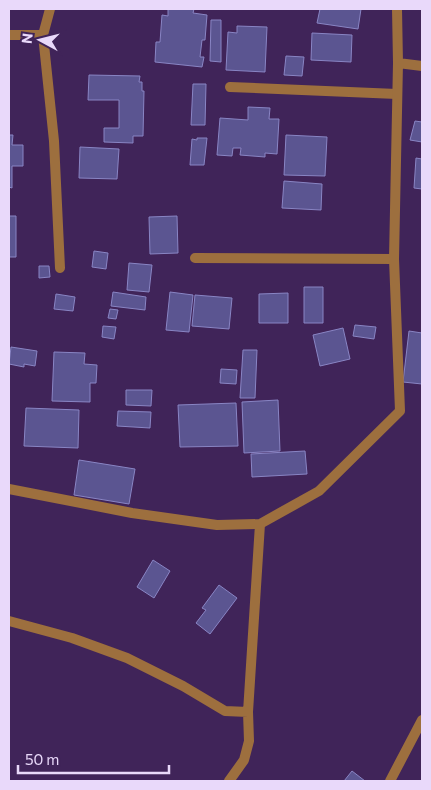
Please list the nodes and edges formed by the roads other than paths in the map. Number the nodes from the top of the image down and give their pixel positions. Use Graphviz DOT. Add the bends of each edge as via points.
graph roads {
  1 [pos="50,9"];
  2 [pos="397,9"];
  3 [pos="9,35"];
  4 [pos="43,35"];
  5 [pos="398,63"];
  6 [pos="422,66"];
  7 [pos="230,87"];
  8 [pos="396,94"];
  9 [pos="195,258"];
  10 [pos="394,259"];
  11 [pos="60,268"];
  12 [pos="9,489"];
  13 [pos="260,524"];
  14 [pos="9,621"];
  15 [pos="248,712"];
  16 [pos="422,720"];
  17 [pos="229,781"];
  18 [pos="390,781"];
  1 -- 4 [label="street"];
  2 -- 5 [label="street"];
  3 -- 4 [label="street"];
  4 -- 11 [label="street" via="54,141"];
  5 -- 6 [label="street"];
  5 -- 8 [label="street"];
  7 -- 8 [label="street"];
  8 -- 10 [label="street"];
  9 -- 10 [label="street"];
  10 -- 13 [label="street" via="400,411 319,491"];
  12 -- 13 [label="street" via="132,513 217,525"];
  13 -- 15 [label="street"];
  14 -- 15 [label="street" via="72,638 127,658 225,711"];
  15 -- 17 [label="street" via="249,741 244,760"];
  16 -- 18 [label="street"];
}
